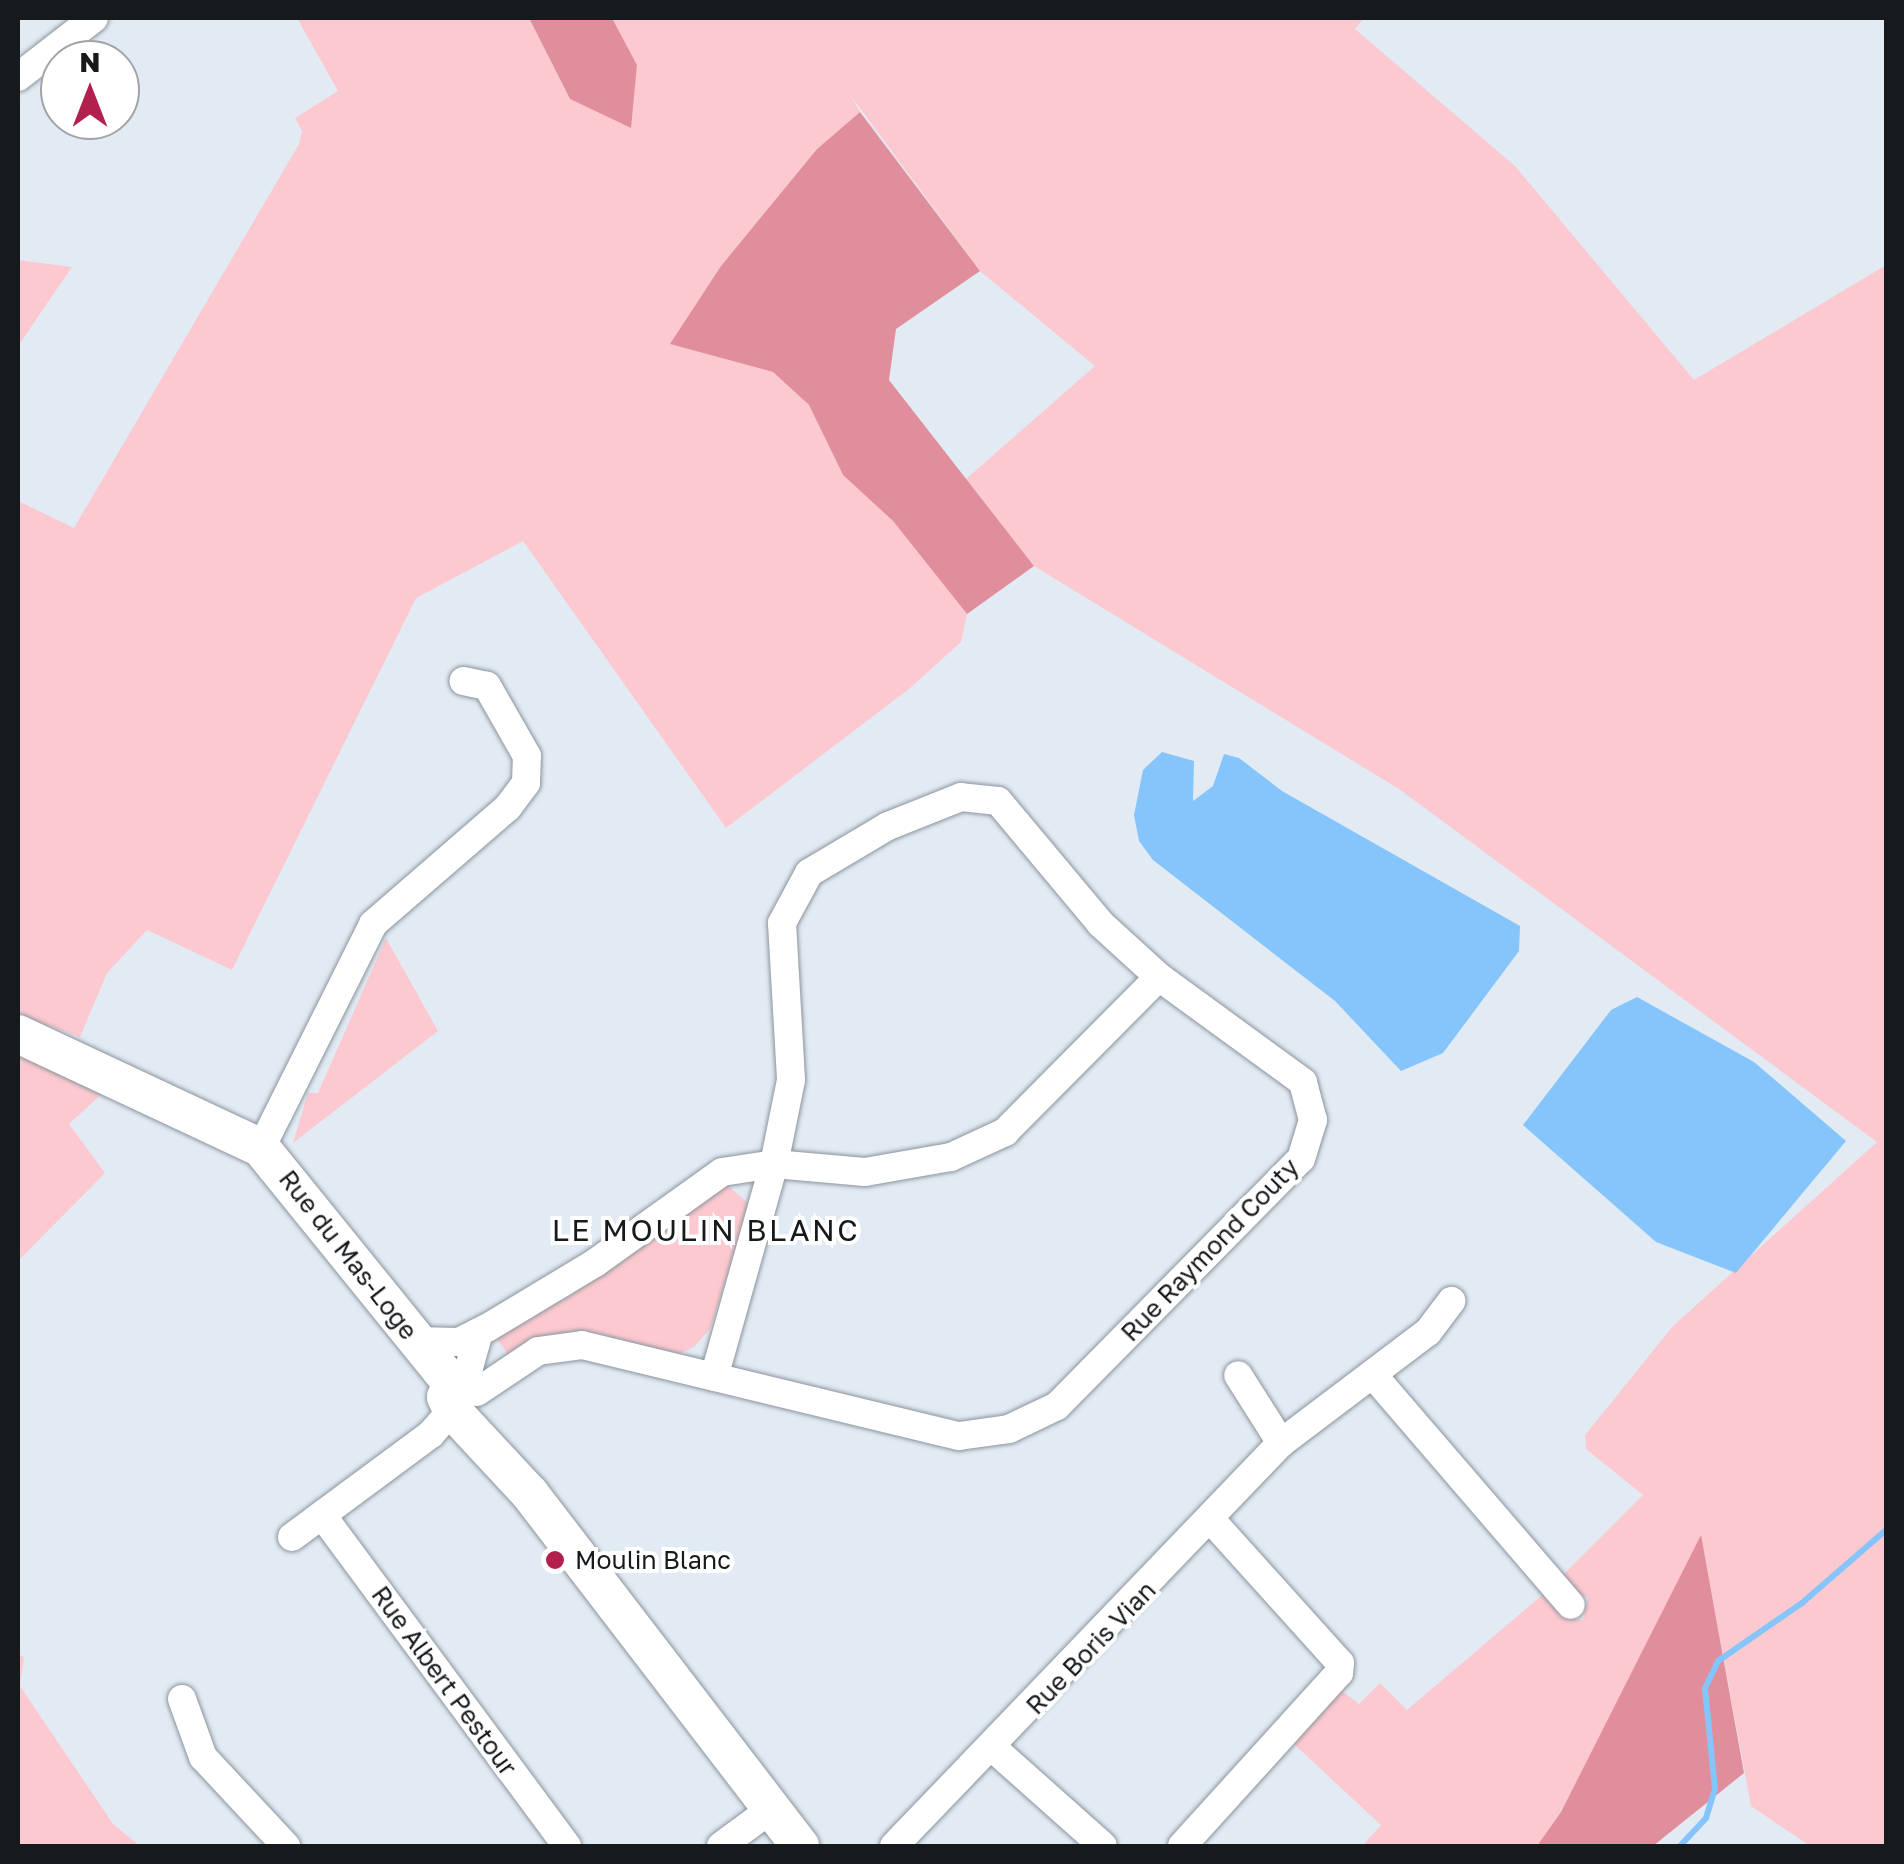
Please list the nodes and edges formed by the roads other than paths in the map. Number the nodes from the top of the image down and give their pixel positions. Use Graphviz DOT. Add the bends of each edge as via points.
graph roads {
  1 [pos="94,18"];
  2 [pos="18,77"];
  3 [pos="464,681"];
  4 [pos="1159,977"];
  5 [pos="18,1034"];
  6 [pos="260,1148"];
  7 [pos="774,1164"];
  8 [pos="1451,1301"];
  9 [pos="479,1332"];
  10 [pos="414,1341"];
  11 [pos="1238,1375"];
  12 [pos="1373,1375"];
  13 [pos="714,1377"];
  14 [pos="464,1398"];
  15 [pos="1282,1443"];
  16 [pos="322,1515"];
  17 [pos="1213,1522"];
  18 [pos="292,1537"];
  19 [pos="1571,1605"];
  20 [pos="182,1700"];
  21 [pos="993,1748"];
  22 [pos="770,1810"];
  23 [pos="286,1846"];
  24 [pos="567,1846"];
  25 [pos="721,1846"];
  26 [pos="800,1846"];
  27 [pos="894,1846"];
  28 [pos="1103,1846"];
  29 [pos="1182,1846"];
  1 -- 2 [label="street"];
  3 -- 6 [label="street" via="486,686 527,756 526,783 373,924"];
  4 -- 7 [label="street" via="1005,1132 951,1157 864,1172"];
  4 -- 7 [label="street, Rue Raymond Couty" via="1101,924 998,801 960,797 888,826 809,873 782,923 791,1080"];
  4 -- 13 [label="street, Rue Raymond Couty" via="1289,1067 1312,1105 1312,1133 1301,1159 1057,1406 1009,1429 959,1436"];
  5 -- 6 [label="main road, Rue du Mas-Loge"];
  6 -- 10 [label="main road, Rue du Mas-Loge"];
  7 -- 9 [label="street" via="722,1172 596,1264"];
  7 -- 13 [label="street, Rue Raymond Couty"];
  8 -- 12 [label="street, Rue Boris Vian" via="1428,1332"];
  9 -- 10 [label="street" via="459,1342"];
  9 -- 14 [label="street"];
  10 -- 14 [label="main road, Rue du Mas-Loge"];
  11 -- 15 [label="street"];
  12 -- 15 [label="street, Rue Boris Vian"];
  12 -- 19 [label="street"];
  13 -- 14 [label="street, Rue Raymond Couty" via="582,1345 558,1346 538,1351"];
  14 -- 16 [label="street" via="431,1434"];
  14 -- 22 [label="main road, Rue du Mas-Loge"];
  15 -- 17 [label="street, Rue Boris Vian"];
  16 -- 18 [label="street"];
  16 -- 24 [label="street, Rue Albert Pestour"];
  17 -- 21 [label="street, Rue Boris Vian"];
  17 -- 29 [label="street" via="1340,1663 1339,1674"];
  20 -- 23 [label="street" via="203,1757"];
  21 -- 27 [label="street, Rue Boris Vian"];
  21 -- 28 [label="street"];
  22 -- 25 [label="street"];
  22 -- 26 [label="main road, Rue du Mas-Loge"];
}
